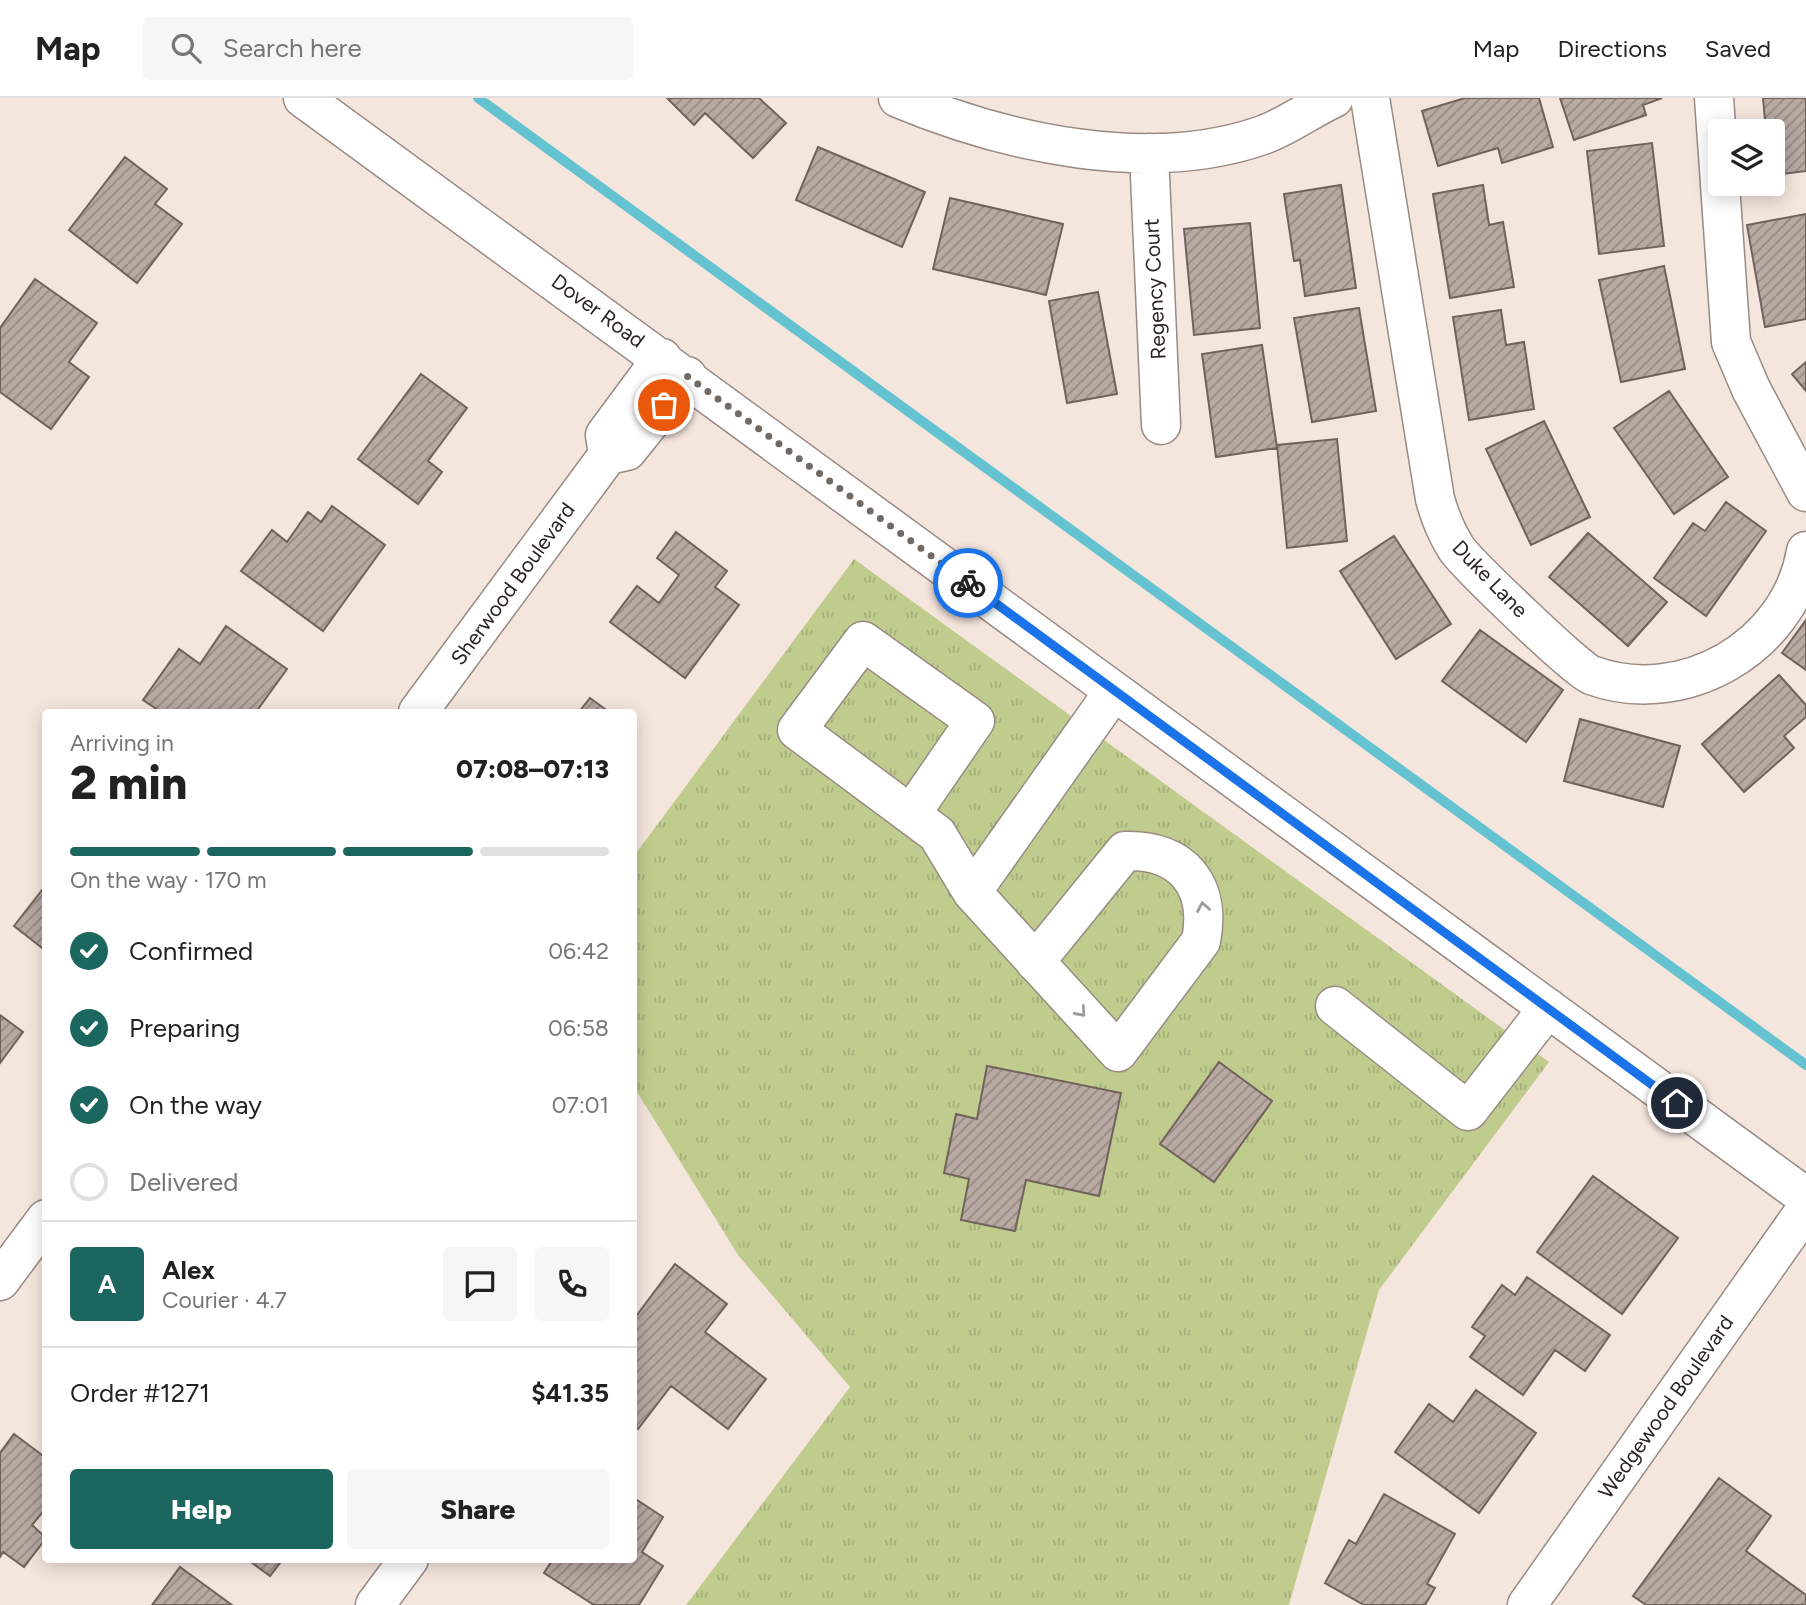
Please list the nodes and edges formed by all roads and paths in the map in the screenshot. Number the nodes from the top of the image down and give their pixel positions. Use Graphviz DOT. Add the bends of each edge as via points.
graph roads {
  1 [pos="303,98"];
  2 [pos="898,98"];
  3 [pos="1334,98"];
  4 [pos="1370,98"];
  5 [pos="1714,98"];
  6 [pos="1715,119"];
  7 [pos="1149,153"];
  8 [pos="1721,196"];
  9 [pos="675,367"];
  10 [pos="1161,425"];
  11 [pos="1806,492"];
  12 [pos="1806,551"];
  13 [pos="1114,691"];
  14 [pos="420,709"];
  15 [pos="911,814"];
  16 [pos="972,892"];
  17 [pos="1035,962"];
  18 [pos="1335,1006"];
  19 [pos="1548,1008"];
  20 [pos="1806,1197"];
  21 [pos="1806,1209"];
  22 [pos="42,1224"];
  23 [pos="0,1281"];
  24 [pos="406,1563"];
  25 [pos="375,1605"];
  26 [pos="1527,1605"];
  1 -- 9 [label="street, Dover Road"];
  2 -- 7 [label="street" via="1013,136"];
  3 -- 7 [label="street" via="1262,135 1215,148"];
  4 -- 12 [label="street, Duke Lane" via="1435,499 1443,526 1476,571 1588,674 1613,682 1668,684 1720,667 1764,634 1795,589"];
  5 -- 6 [label="street"];
  7 -- 10 [label="street, Regency Court"];
  8 -- 11 [label="street" via="1731,342"];
  9 -- 13 [label="street, Dover Road"];
  9 -- 14 [label="street, Sherwood Boulevard" via="627,451 608,455"];
  13 -- 16 [label="street"];
  13 -- 19 [label="street, Dover Road"];
  15 -- 15 [label="street" via="797,730 863,641 975,721"];
  15 -- 16 [label="street" via="937,834"];
  16 -- 17 [label="street"];
  17 -- 17 [label="street, one-way" via="1118,1052 1201,941 1203,901 1195,882 1182,866 1165,856 1145,850 1125,852"];
  18 -- 19 [label="street" via="1468,1111"];
  19 -- 20 [label="street, Dover Road"];
  21 -- 26 [label="street, Wedgewood Boulevard"];
  22 -- 23 [label="street"];
  24 -- 25 [label="street"];
}
